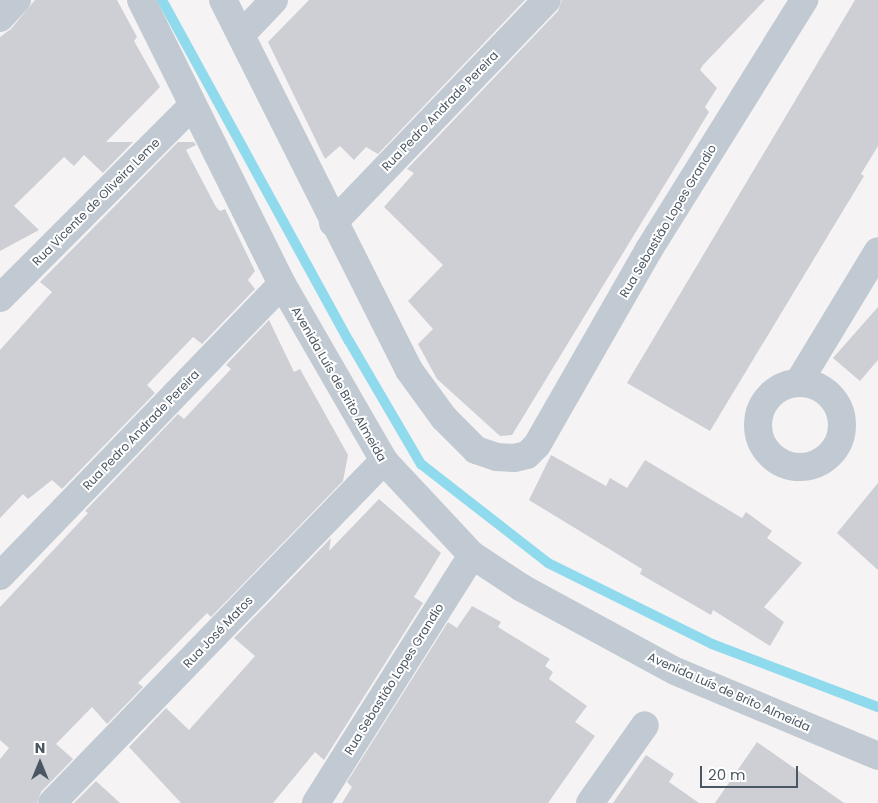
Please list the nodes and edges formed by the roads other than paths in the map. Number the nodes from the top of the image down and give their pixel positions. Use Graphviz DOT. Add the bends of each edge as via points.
graph roads {
  1 [pos="17,0"];
  2 [pos="141,0"];
  3 [pos="223,0"];
  4 [pos="274,0"];
  5 [pos="547,0"];
  6 [pos="804,0"];
  7 [pos="0,18"];
  8 [pos="241,35"];
  9 [pos="192,106"];
  10 [pos="333,223"];
  11 [pos="878,251"];
  12 [pos="282,284"];
  13 [pos="0,298"];
  14 [pos="798,383"];
  15 [pos="384,461"];
  16 [pos="472,555"];
  17 [pos="0,576"];
  18 [pos="645,725"];
  19 [pos="878,756"];
  20 [pos="52,803"];
  21 [pos="316,803"];
  22 [pos="590,803"];
  1 -- 7 [label="street"];
  2 -- 9 [label="street, Avenida Luís de Brito Almeida"];
  3 -- 8 [label="street"];
  4 -- 8 [label="street"];
  5 -- 10 [label="street, Rua Pedro Andrade Pereira"];
  6 -- 10 [label="street, Rua Sebastião Lopes Grandio" via="648,251 537,445 527,456 496,457 476,450 444,418 409,370"];
  8 -- 10 [label="street"];
  9 -- 12 [label="street, Avenida Luís de Brito Almeida"];
  9 -- 13 [label="street, Rua Vicente de Oliveira Leme"];
  11 -- 14 [label="street"];
  12 -- 15 [label="street, Avenida Luís de Brito Almeida"];
  12 -- 17 [label="street, Rua Pedro Andrade Pereira"];
  15 -- 16 [label="street, Avenida Luís de Brito Almeida"];
  15 -- 20 [label="street, Rua José Matos"];
  16 -- 19 [label="street, Avenida Luís de Brito Almeida" via="530,593 675,671"];
  16 -- 21 [label="street, Rua Sebastião Lopes Grandio"];
  18 -- 22 [label="street"];
}
